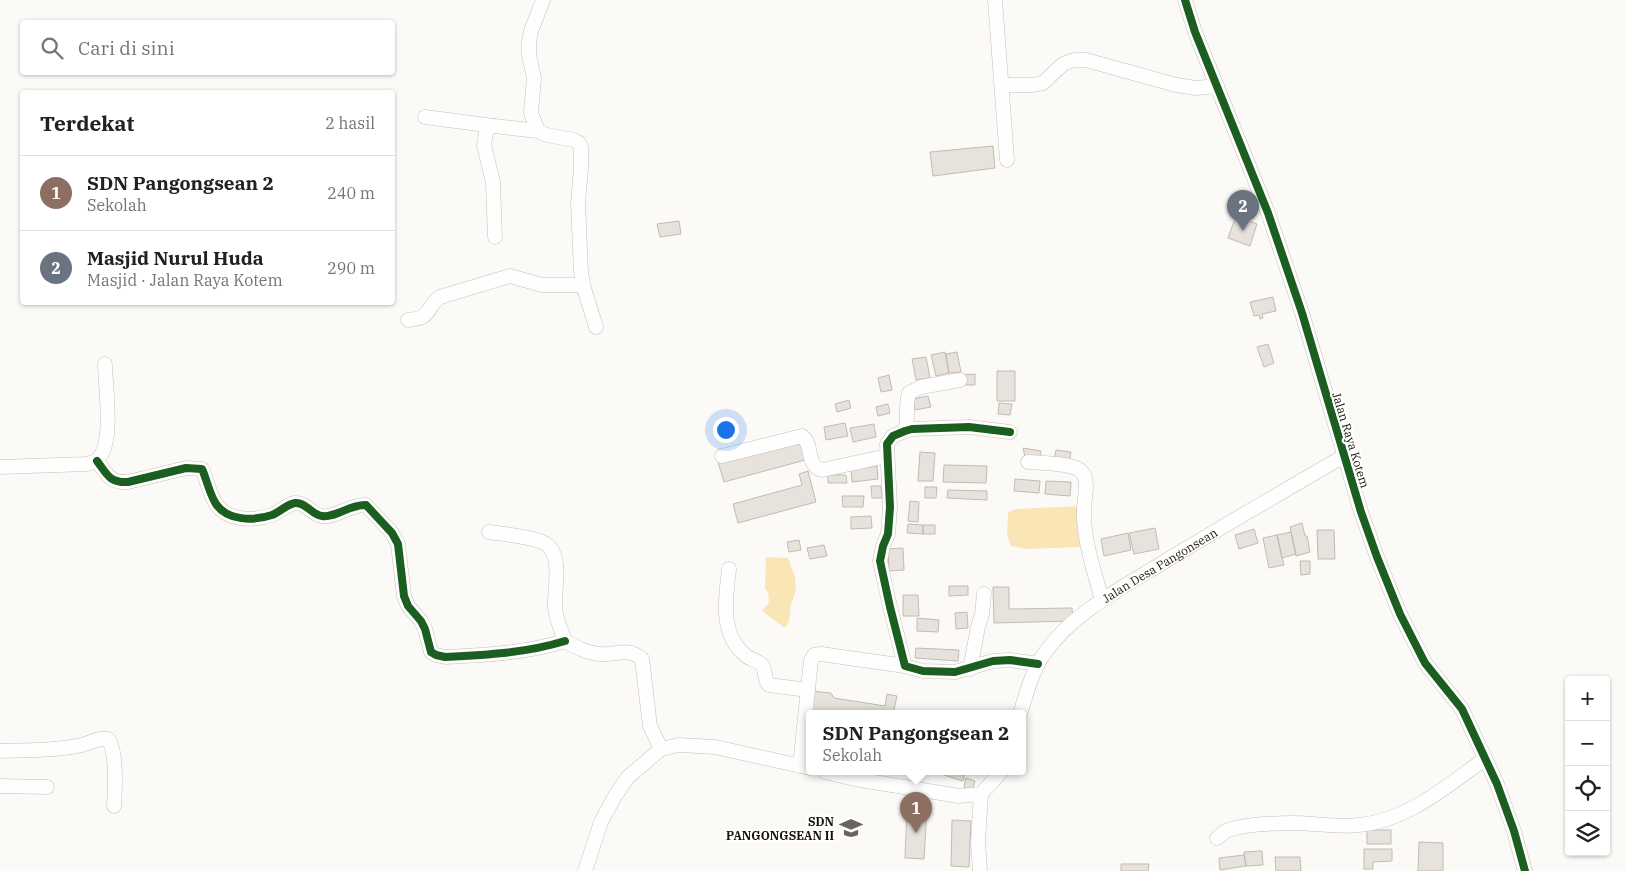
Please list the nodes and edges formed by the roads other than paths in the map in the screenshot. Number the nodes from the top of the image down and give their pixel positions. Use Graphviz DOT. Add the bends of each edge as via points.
graph roads {
  1 [pos="543,0"];
  2 [pos="994,0"];
  3 [pos="1185,0"];
  4 [pos="1002,85"];
  5 [pos="1217,86"];
  6 [pos="425,117"];
  7 [pos="494,126"];
  8 [pos="538,131"];
  9 [pos="1007,160"];
  10 [pos="495,237"];
  11 [pos="583,286"];
  12 [pos="408,320"];
  13 [pos="596,327"];
  14 [pos="105,364"];
  15 [pos="960,380"];
  16 [pos="905,431"];
  17 [pos="1010,432"];
  18 [pos="722,456"];
  19 [pos="887,456"];
  20 [pos="1344,456"];
  21 [pos="97,461"];
  22 [pos="1028,462"];
  23 [pos="0,467"];
  24 [pos="488,532"];
  25 [pos="729,569"];
  26 [pos="984,594"];
  27 [pos="1102,600"];
  28 [pos="566,641"];
  29 [pos="1038,664"];
  30 [pos="905,666"];
  31 [pos="970,669"];
  32 [pos="808,690"];
  33 [pos="807,710"];
  34 [pos="1021,710"];
  35 [pos="806,741"];
  36 [pos="661,749"];
  37 [pos="0,751"];
  38 [pos="1485,759"];
  39 [pos="805,767"];
  40 [pos="840,775"];
  41 [pos="998,775"];
  42 [pos="0,786"];
  43 [pos="47,787"];
  44 [pos="981,794"];
  45 [pos="114,806"];
  46 [pos="1217,838"];
  47 [pos="585,871"];
  48 [pos="980,871"];
  49 [pos="1526,871"];
  1 -- 8 [label="street" via="529,42 534,78 531,113"];
  2 -- 4 [label="street"];
  3 -- 5 [label="street, Jalan Raya Kotem"];
  4 -- 5 [label="street" via="1043,83 1063,64 1086,60 1182,86"];
  4 -- 9 [label="street"];
  5 -- 20 [label="street, Jalan Raya Kotem" via="1264,204 1302,313"];
  6 -- 7 [label="street"];
  7 -- 8 [label="street"];
  7 -- 10 [label="street" via="486,132 484,145 493,182"];
  8 -- 11 [label="street" via="574,140 582,147 578,228"];
  11 -- 12 [label="street" via="542,285 506,276 440,298 427,314"];
  11 -- 13 [label="street"];
  14 -- 21 [label="street" via="106,444"];
  15 -- 16 [label="street" via="921,387 909,393"];
  16 -- 17 [label="street" via="969,427"];
  16 -- 19 [label="street" via="893,436 887,444"];
  18 -- 19 [label="street" via="802,436 806,438 812,462 822,470"];
  19 -- 30 [label="street" via="890,507 888,534 880,561"];
  20 -- 27 [label="street, Jalan Desa Pangonsean"];
  20 -- 38 [label="street, Jalan Raya Kotem" via="1361,512 1400,614 1425,663 1462,709"];
  21 -- 23 [label="street"];
  21 -- 28 [label="street" via="110,479 119,483 186,468 202,469 216,505 224,513 242,519 262,518 297,503 324,517 352,506 366,506 398,544 404,596 421,621 431,652 436,655 504,653"];
  22 -- 27 [label="street" via="1071,467 1083,473 1085,534"];
  24 -- 28 [label="street" via="538,541 552,550 556,558 555,608"];
  25 -- 32 [label="street" via="725,613 733,642 744,655 761,664 769,685"];
  26 -- 31 [label="street"];
  27 -- 29 [label="street, Jalan Desa Pangonsean" via="1064,632"];
  28 -- 36 [label="street" via="601,655 630,652 642,659 650,726"];
  29 -- 31 [label="street" via="993,661"];
  29 -- 34 [label="street, Jalan Desa Pangonsean"];
  30 -- 31 [label="street" via="939,672"];
  30 -- 32 [label="street" via="814,655"];
  32 -- 33 [label="street"];
  35 -- 39 [label="street"];
  36 -- 39 [label="street" via="679,745 715,747"];
  36 -- 47 [label="street" via="628,778 615,796 601,822"];
  37 -- 45 [label="street" via="54,749 108,739 112,746"];
  38 -- 46 [label="street" via="1428,801 1372,823 1350,826 1310,823 1266,825 1227,831"];
  38 -- 49 [label="street, Jalan Raya Kotem" via="1497,784"];
  40 -- 44 [label="street" via="959,796"];
  41 -- 44 [label="street"];
  42 -- 43 [label="street"];
  44 -- 48 [label="street"];
}
